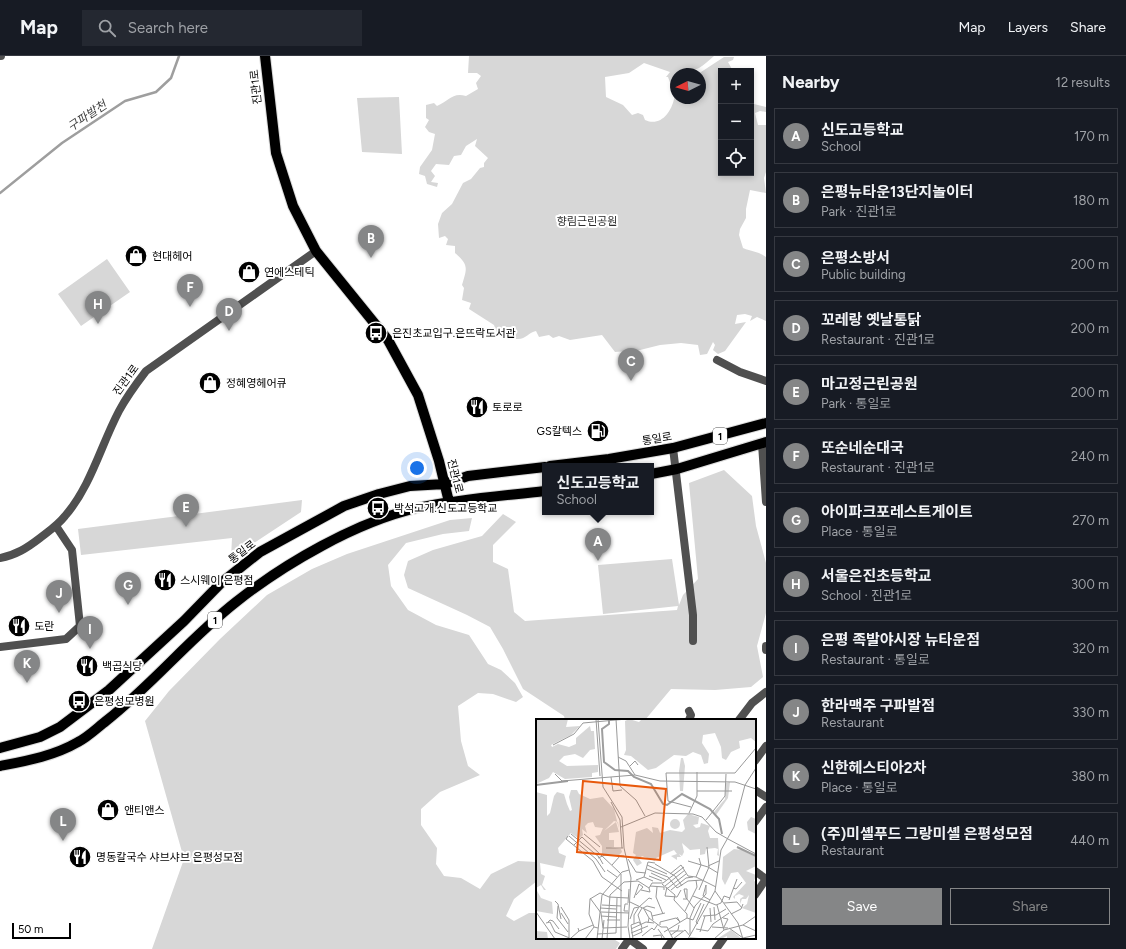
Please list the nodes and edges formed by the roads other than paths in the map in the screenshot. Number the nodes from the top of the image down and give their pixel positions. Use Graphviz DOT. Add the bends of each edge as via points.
graph roads {
  1 [pos="265,56"];
  2 [pos="316,251"];
  3 [pos="717,360"];
  4 [pos="766,380"];
  5 [pos="766,423"];
  6 [pos="764,443"];
  7 [pos="673,448"];
  8 [pos="575,463"];
  9 [pos="542,466"];
  10 [pos="677,469"];
  11 [pos="654,473"];
  12 [pos="765,483"];
  13 [pos="445,484"];
  14 [pos="542,490"];
  15 [pos="449,502"];
  16 [pos="766,502"];
  17 [pos="56,526"];
  18 [pos="0,558"];
  19 [pos="693,641"];
  20 [pos="766,646"];
  21 [pos="0,647"];
  22 [pos="766,650"];
  23 [pos="766,692"];
  24 [pos="689,711"];
  25 [pos="689,719"];
  26 [pos="740,719"];
  27 [pos="766,746"];
  28 [pos="0,748"];
  29 [pos="756,760"];
  30 [pos="0,766"];
  31 [pos="756,791"];
  32 [pos="766,797"];
  33 [pos="766,807"];
  34 [pos="756,821"];
  35 [pos="756,873"];
  36 [pos="766,879"];
  37 [pos="756,894"];
  38 [pos="628,939"];
  39 [pos="630,939"];
  40 [pos="673,939"];
  41 [pos="723,939"];
  42 [pos="622,949"];
  43 [pos="642,949"];
  44 [pos="666,949"];
  45 [pos="716,949"];
  1 -- 2 [label="main road, 진관1로" via="276,153 293,206"];
  2 -- 13 [label="main road, 진관1로" via="388,340 418,394"];
  2 -- 17 [label="street, 진관1로" via="146,371 131,390 119,412 90,476 71,509"];
  3 -- 4 [label="street" via="740,372"];
  5 -- 7 [label="main road, 통일로 / 1"];
  6 -- 10 [label="main road, 1"];
  6 -- 12 [label="street"];
  7 -- 8 [label="main road, 통일로 / 1"];
  7 -- 10 [label="street"];
  9 -- 13 [label="main road, 통일로 / 1" via="468,476"];
  10 -- 11 [label="main road, 1"];
  10 -- 19 [label="street" via="693,615"];
  12 -- 16 [label="street"];
  13 -- 15 [label="main road, 진관1로"];
  13 -- 28 [label="main road, 통일로 / 1" via="410,486 344,506 260,552 221,583 184,621 109,690 82,711 60,727 40,737"];
  14 -- 15 [label="main road, 1"];
  15 -- 30 [label="main road, 1" via="381,519 314,551 278,572 234,603 122,708 78,742 41,758"];
  17 -- 18 [label="street, 진관1로" via="15,555"];
  17 -- 21 [label="street" via="72,550 80,626 66,639"];
  20 -- 22 [label="street"];
  23 -- 26 [label="street" via="752,703"];
  24 -- 25 [label="street"];
  27 -- 29 [label="street"];
  31 -- 32 [label="street"];
  33 -- 34 [label="street"];
  35 -- 36 [label="street"];
  36 -- 37 [label="street"];
  38 -- 42 [label="street"];
  39 -- 43 [label="street"];
  40 -- 44 [label="street"];
  41 -- 45 [label="street"];
}
